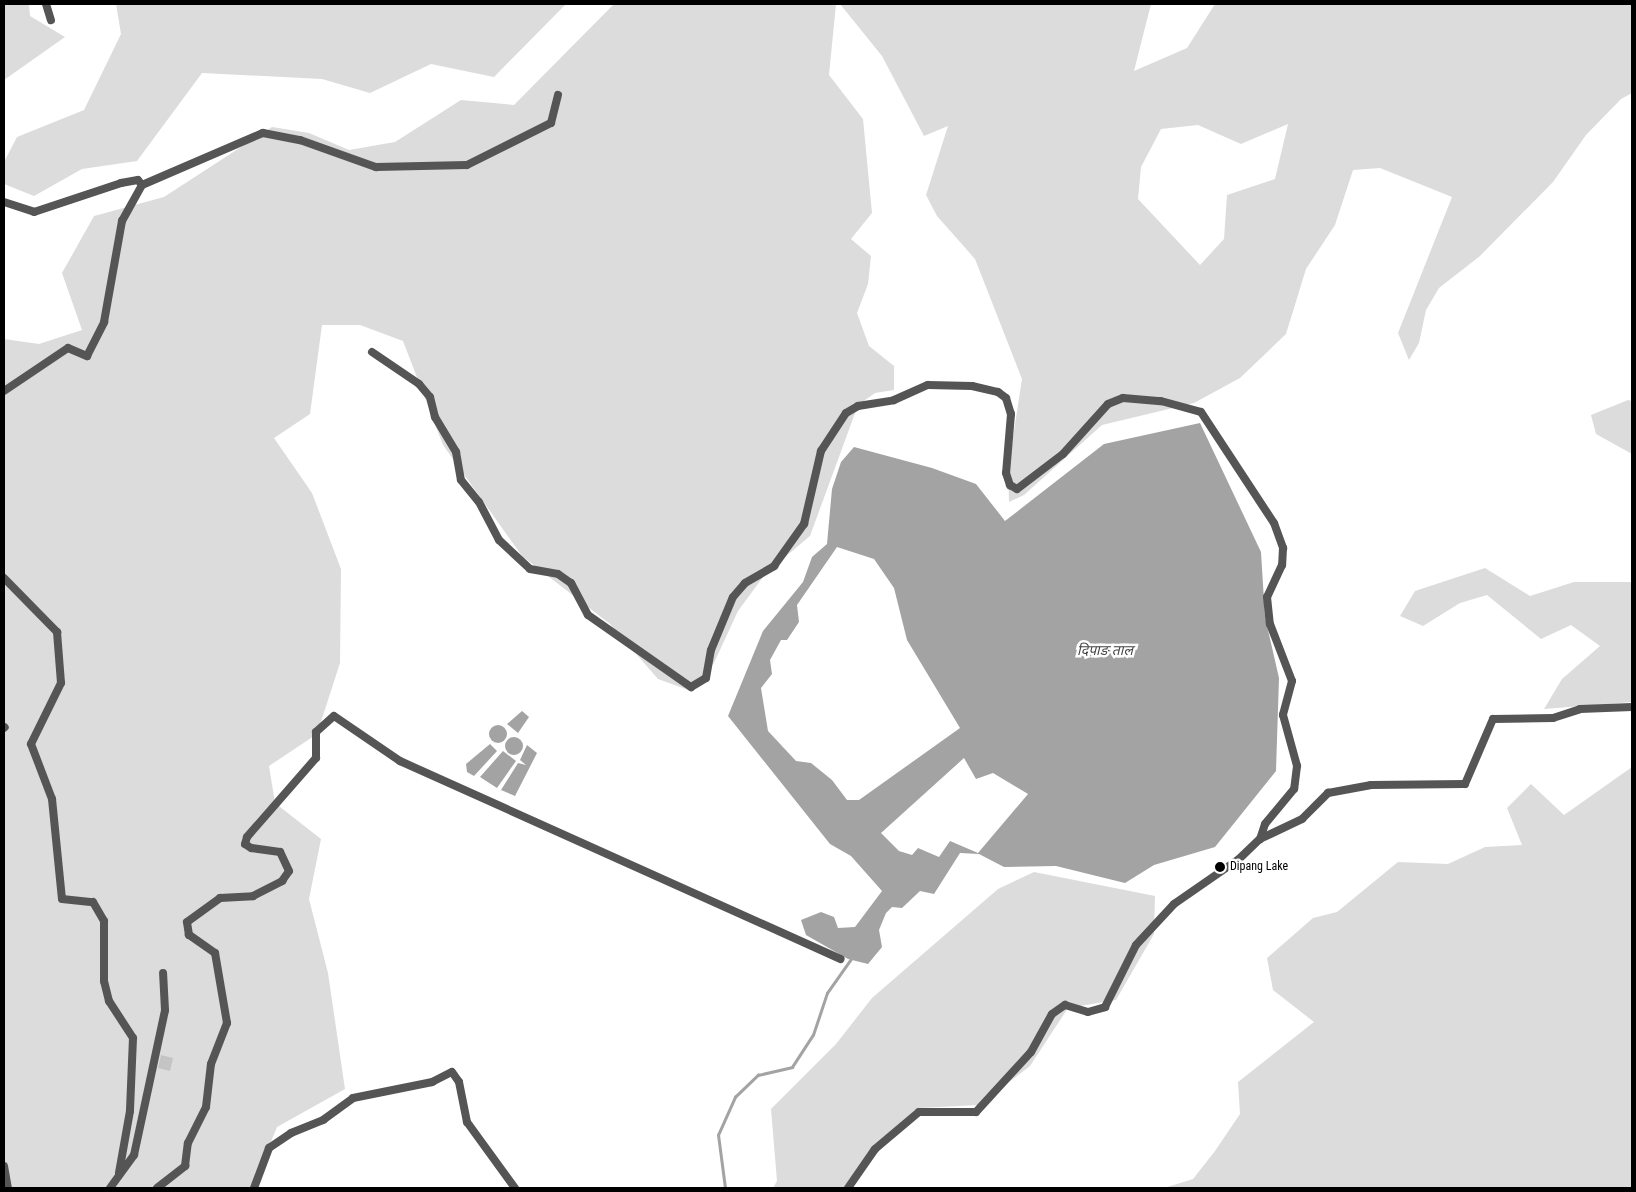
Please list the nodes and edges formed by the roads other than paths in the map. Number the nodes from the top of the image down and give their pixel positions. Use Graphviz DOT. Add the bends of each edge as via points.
graph roads {
  1 [pos="46,4"];
  2 [pos="51,20"];
  3 [pos="558,96"];
  4 [pos="142,185"];
  5 [pos="4,202"];
  6 [pos="372,352"];
  7 [pos="4,391"];
  8 [pos="4,578"];
  9 [pos="1632,707"];
  10 [pos="1260,839"];
  11 [pos="842,959"];
  12 [pos="163,973"];
  13 [pos="4,1166"];
  14 [pos="118,1173"];
  15 [pos="8,1188"];
  16 [pos="110,1188"];
  17 [pos="157,1188"];
  18 [pos="254,1188"];
  19 [pos="515,1188"];
  20 [pos="848,1188"];
  1 -- 2 [label="street"];
  3 -- 4 [label="street" via="551,124 467,165 376,167 300,140 263,133"];
  4 -- 5 [label="street" via="138,180 121,183 34,212"];
  4 -- 7 [label="street" via="122,220 104,322 87,356 68,348"];
  6 -- 10 [label="street" via="419,384 430,397 435,418 456,452 460,480 479,502 499,540 530,569 558,574 571,583 588,615 691,687 706,678 711,650 733,597 745,583 774,566 804,524 821,451 846,413 858,406 894,400 928,385 979,386 998,392 1006,398 1011,414 1006,473 1010,485 1017,489 1063,454 1098,409 1108,404 1123,398 1161,401 1201,412 1274,523 1283,548 1282,565 1267,597 1270,624 1292,681 1282,715 1297,766 1294,789 1266,824"];
  8 -- 14 [label="street" via="57,632 61,683 31,744 52,799 62,899 92,902 104,922 104,981 110,1001 133,1038 130,1111"];
  9 -- 10 [label="street" via="1580,709 1553,718 1493,720 1465,784 1371,785 1328,793 1302,819"];
  10 -- 20 [label="street" via="1239,860 1174,904 1146,934 1114,983 1105,1007 1088,1012 1065,1004 1052,1014 1032,1052 976,1112 919,1112 876,1148"];
  11 -- 17 [label="street" via="400,761 334,716 316,732 316,758 287,786 246,836 245,844 251,848 280,852 289,871 282,881 253,896 220,898 187,922 193,940 215,953 227,1023 211,1064 206,1107 188,1142 185,1166"];
  12 -- 14 [label="street" via="167,985 165,1010 134,1155"];
  13 -- 15 [label="street"];
  14 -- 16 [label="street"];
  18 -- 19 [label="street" via="269,1148 291,1133 341,1110 353,1098 432,1082 452,1072 459,1082 467,1122"];
}
